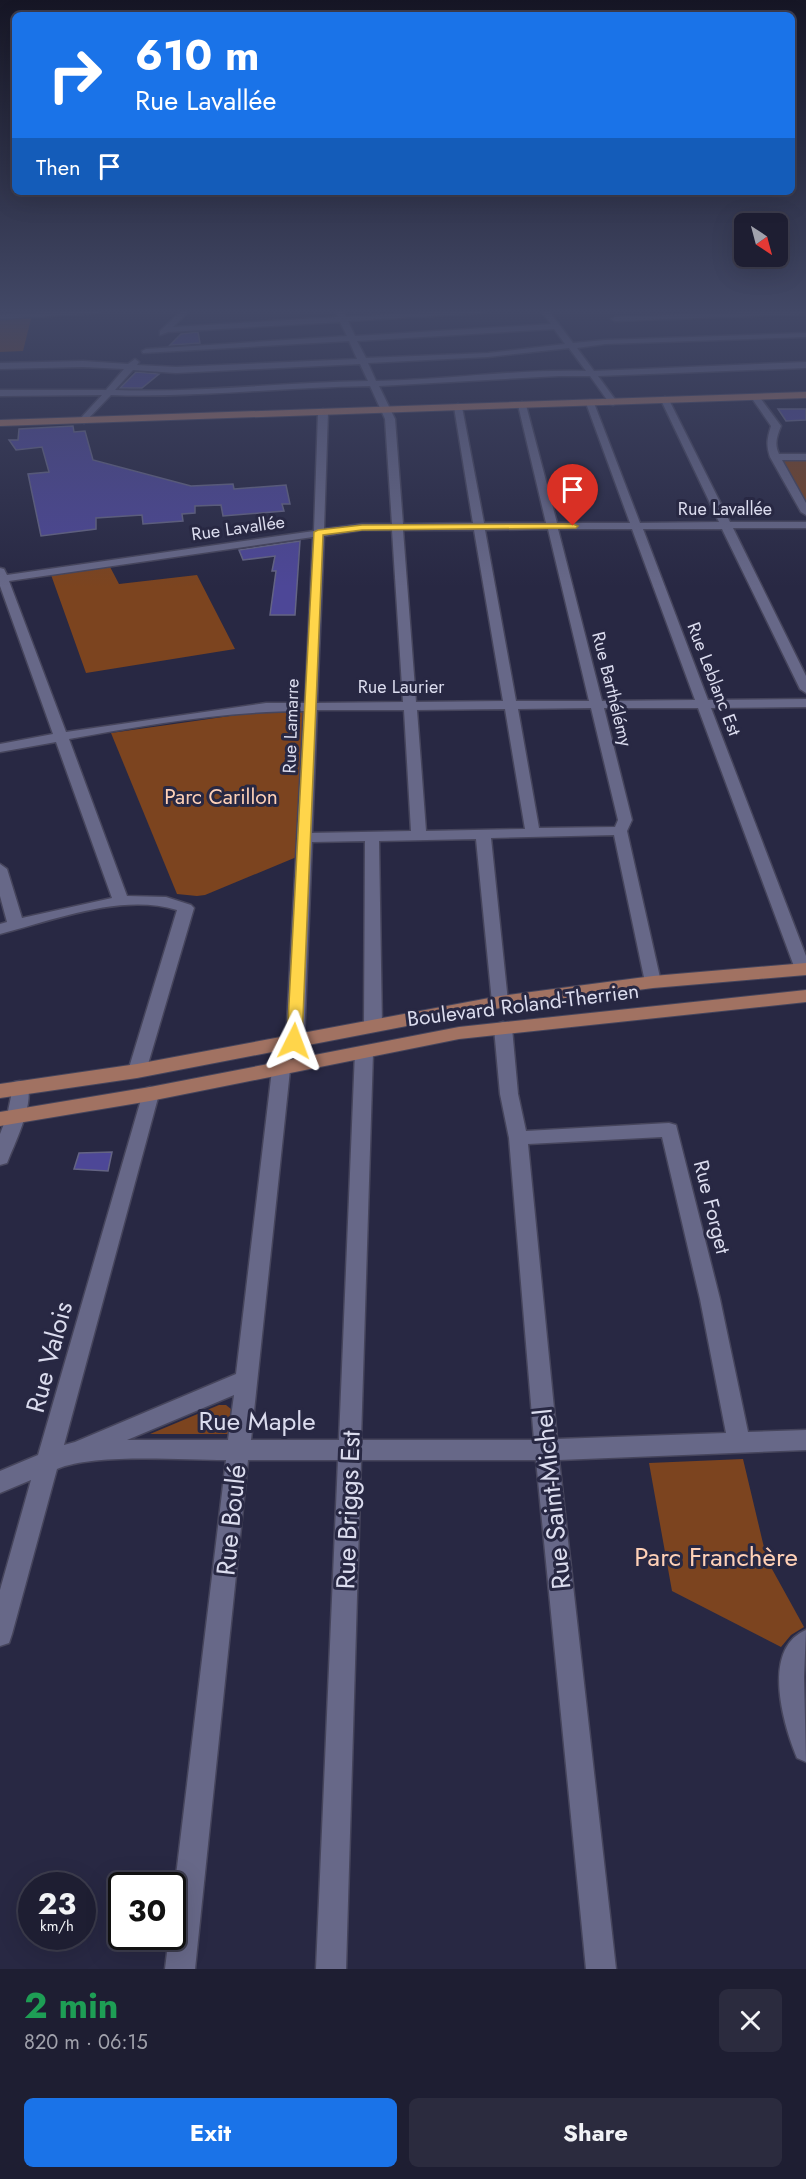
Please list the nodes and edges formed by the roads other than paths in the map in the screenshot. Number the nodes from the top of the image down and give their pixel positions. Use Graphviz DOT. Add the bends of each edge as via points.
graph roads {
  1 [pos="98,403"];
  2 [pos="382,403"];
  3 [pos="590,403"];
  4 [pos="665,403"];
  5 [pos="759,403"];
  6 [pos="522,405"];
  7 [pos="458,407"];
  8 [pos="385,410"];
  9 [pos="323,412"];
  10 [pos="84,420"];
  11 [pos="0,423"];
  12 [pos="775,457"];
  13 [pos="806,457"];
  14 [pos="802,501"];
  15 [pos="806,512"];
  16 [pos="806,525"];
  17 [pos="552,526"];
  18 [pos="636,526"];
  19 [pos="726,526"];
  20 [pos="399,527"];
  21 [pos="479,527"];
  22 [pos="318,532"];
  23 [pos="1,576"];
  24 [pos="806,689"];
  25 [pos="806,703"];
  26 [pos="595,704"];
  27 [pos="704,704"];
  28 [pos="311,705"];
  29 [pos="410,705"];
  30 [pos="510,705"];
  31 [pos="61,737"];
  32 [pos="0,748"];
  33 [pos="620,831"];
  34 [pos="533,832"];
  35 [pos="483,834"];
  36 [pos="419,835"];
  37 [pos="372,836"];
  38 [pos="305,838"];
  39 [pos="0,869"];
  40 [pos="121,900"];
  41 [pos="8,927"];
  42 [pos="805,969"];
  43 [pos="653,982"];
  44 [pos="806,996"];
  45 [pos="500,1002"];
  46 [pos="373,1026"];
  47 [pos="503,1028"];
  48 [pos="294,1041"];
  49 [pos="364,1052"];
  50 [pos="281,1070"];
  51 [pos="137,1071"];
  52 [pos="20,1087"];
  53 [pos="0,1091"];
  54 [pos="150,1094"];
  55 [pos="8,1117"];
  56 [pos="518,1138"];
  57 [pos="0,1158"];
  58 [pos="247,1379"];
  59 [pos="806,1440"];
  60 [pos="739,1443"];
  61 [pos="239,1450"];
  62 [pos="350,1450"];
  63 [pos="546,1450"];
  64 [pos="60,1457"];
  65 [pos="0,1482"];
  66 [pos="0,1634"];
  67 [pos="806,1643"];
  68 [pos="806,1749"];
  69 [pos="180,1969"];
  70 [pos="331,1969"];
  71 [pos="601,1969"];
  1 -- 10 [label="street"];
  2 -- 8 [label="street"];
  3 -- 6 [label="main road"];
  3 -- 18 [label="street, Rue Leblanc Est"];
  4 -- 19 [label="street"];
  5 -- 12 [label="street" via="776,426 771,441"];
  6 -- 7 [label="main road"];
  6 -- 17 [label="street, Rue Barthélémy"];
  7 -- 8 [label="main road"];
  7 -- 21 [label="street"];
  8 -- 9 [label="main road"];
  8 -- 20 [label="street" via="390,419"];
  9 -- 10 [label="main road"];
  9 -- 22 [label="street, Rue Lamarre"];
  10 -- 11 [label="main road"];
  12 -- 13 [label="street"];
  12 -- 14 [label="street"];
  14 -- 15 [label="street"];
  16 -- 19 [label="street, Rue Lavallée"];
  17 -- 18 [label="street, Rue Lavallée"];
  17 -- 21 [label="street, Rue Lavallée"];
  17 -- 26 [label="street, Rue Barthélémy"];
  18 -- 19 [label="street, Rue Lavallée"];
  18 -- 27 [label="street, Rue Leblanc Est"];
  19 -- 24 [label="street"];
  20 -- 21 [label="street, Rue Lavallée"];
  20 -- 22 [label="street, Rue Lavallée"];
  20 -- 29 [label="street"];
  21 -- 30 [label="street"];
  22 -- 23 [label="street, Rue Lavallée"];
  22 -- 28 [label="street, Rue Lamarre"];
  23 -- 31 [label="street"];
  25 -- 27 [label="street, Rue Laurier"];
  26 -- 27 [label="street, Rue Laurier"];
  26 -- 30 [label="street, Rue Laurier"];
  26 -- 33 [label="street, Rue Barthélémy" via="625,820"];
  27 -- 42 [label="street, Rue Leblanc Est"];
  28 -- 29 [label="street, Rue Laurier"];
  28 -- 31 [label="street, Rue Laurier" via="192,716"];
  28 -- 38 [label="street, Rue Lamarre"];
  29 -- 30 [label="street, Rue Laurier"];
  29 -- 36 [label="street"];
  30 -- 34 [label="street"];
  31 -- 32 [label="street, Rue Laurier"];
  31 -- 40 [label="street"];
  33 -- 34 [label="street"];
  33 -- 43 [label="street, Rue Barthélémy"];
  34 -- 35 [label="street"];
  35 -- 36 [label="street"];
  35 -- 45 [label="street"];
  36 -- 37 [label="street"];
  37 -- 38 [label="street"];
  37 -- 46 [label="street"];
  38 -- 48 [label="street, Rue Lamarre"];
  39 -- 41 [label="street"];
  40 -- 41 [label="street"];
  40 -- 51 [label="street" via="154,900 186,908"];
  42 -- 43 [label="main road, Boulevard Roland-Therrien"];
  43 -- 45 [label="main road, Boulevard Roland-Therrien"];
  44 -- 47 [label="main road, Boulevard Roland-Therrien"];
  45 -- 46 [label="main road, Boulevard Roland-Therrien"];
  46 -- 48 [label="main road, Boulevard Roland-Therrien"];
  47 -- 49 [label="main road, Boulevard Roland-Therrien"];
  47 -- 56 [label="street, Rue Saint-Michel"];
  48 -- 51 [label="main road, Boulevard Roland-Therrien"];
  49 -- 50 [label="main road, Boulevard Roland-Therrien"];
  49 -- 62 [label="street, Rue Briggs Est"];
  50 -- 54 [label="main road, Boulevard Roland-Therrien"];
  50 -- 58 [label="street, Rue Boulé"];
  51 -- 52 [label="main road, Boulevard Roland-Therrien"];
  52 -- 53 [label="main road, Boulevard Roland-Therrien"];
  52 -- 55 [label="street"];
  54 -- 55 [label="main road, Boulevard Roland-Therrien"];
  54 -- 64 [label="street, Rue Valois"];
  55 -- 57 [label="street"];
  56 -- 60 [label="street, Rue Forget" via="669,1130 710,1299"];
  56 -- 63 [label="street, Rue Saint-Michel"];
  58 -- 61 [label="street, Rue Boulé"];
  58 -- 64 [label="street, Rue Maple"];
  59 -- 60 [label="street, Rue Maple"];
  60 -- 63 [label="street, Rue Maple"];
  61 -- 62 [label="street, Rue Maple"];
  61 -- 64 [label="street, Rue Maple" via="94,1450"];
  61 -- 69 [label="street, Rue Boulé"];
  62 -- 63 [label="street, Rue Maple"];
  62 -- 70 [label="street, Rue Briggs Est"];
  63 -- 71 [label="street, Rue Saint-Michel"];
  64 -- 65 [label="street, Rue Maple"];
  64 -- 66 [label="street, Rue Valois"];
  67 -- 68 [label="street" via="794,1653 790,1668"];
}
